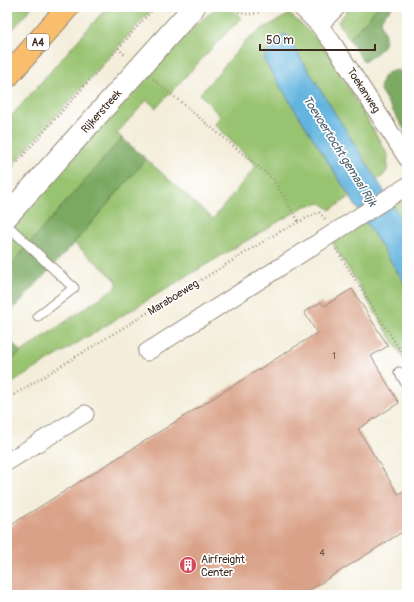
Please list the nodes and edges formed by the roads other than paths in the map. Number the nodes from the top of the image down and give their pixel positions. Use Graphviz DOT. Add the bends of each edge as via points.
graph roads {
  1 [pos="68,7"];
  2 [pos="177,7"];
  3 [pos="194,7"];
  4 [pos="301,7"];
  5 [pos="337,7"];
  6 [pos="319,25"];
  7 [pos="130,60"];
  8 [pos="7,77"];
  9 [pos="407,158"];
  10 [pos="400,190"];
  11 [pos="7,203"];
  12 [pos="7,216"];
  13 [pos="7,225"];
  14 [pos="38,316"];
  15 [pos="147,352"];
  16 [pos="399,372"];
  17 [pos="407,385"];
  18 [pos="85,414"];
  19 [pos="7,462"];
  1 -- 8 [label="highway, A4"];
  2 -- 7 [label="street, Rijkerstreek" via="146,47"];
  3 -- 7 [label="street, Rijkerstreek"];
  4 -- 6 [label="street, Toekanweg"];
  5 -- 6 [label="street"];
  6 -- 9 [label="street, Toekanweg" via="340,53"];
  7 -- 11 [label="street, Rijkerstreek"];
  7 -- 12 [label="street, Rijkerstreek"];
  10 -- 15 [label="street"];
  13 -- 14 [label="lane" via="74,288"];
  16 -- 17 [label="lane"];
  18 -- 19 [label="street"];
}
